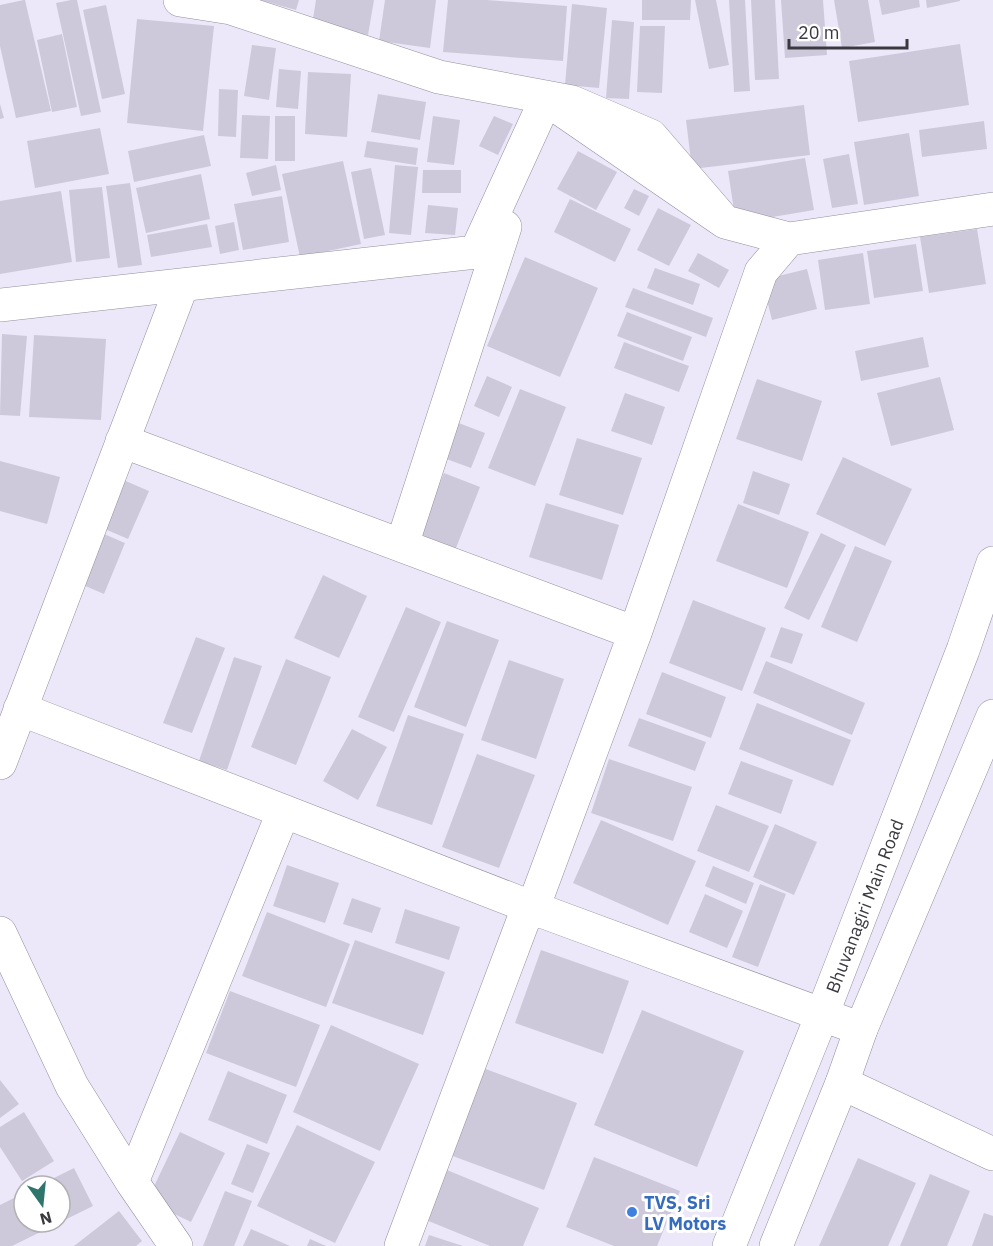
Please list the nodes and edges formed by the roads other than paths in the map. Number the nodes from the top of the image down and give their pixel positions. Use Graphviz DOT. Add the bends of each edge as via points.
graph roads {
  1 [pos="180,0"];
  2 [pos="559,101"];
  3 [pos="993,209"];
  4 [pos="789,239"];
  5 [pos="182,285"];
  6 [pos="0,305"];
  7 [pos="122,441"];
  8 [pos="402,545"];
  9 [pos="993,563"];
  10 [pos="635,633"];
  11 [pos="20,709"];
  12 [pos="993,716"];
  13 [pos="0,763"];
  14 [pos="283,813"];
  15 [pos="533,908"];
  16 [pos="0,933"];
  17 [pos="822,1015"];
  18 [pos="861,1029"];
  19 [pos="842,1083"];
  20 [pos="993,1154"];
  21 [pos="132,1182"];
  22 [pos="176,1246"];
  23 [pos="401,1246"];
  24 [pos="729,1246"];
  25 [pos="776,1246"];
  1 -- 2 [label="street" via="231,8 439,77"];
  2 -- 4 [label="street" via="651,136 725,222"];
  2 -- 5 [label="street" via="476,252"];
  2 -- 8 [label="street"];
  3 -- 4 [label="street"];
  4 -- 10 [label="street" via="761,272"];
  5 -- 6 [label="street"];
  5 -- 7 [label="street"];
  7 -- 8 [label="street"];
  7 -- 11 [label="street"];
  8 -- 10 [label="street"];
  9 -- 17 [label="street, Bhuvanagiri Main Road"];
  10 -- 15 [label="street"];
  11 -- 13 [label="street"];
  11 -- 14 [label="street"];
  12 -- 18 [label="street"];
  14 -- 15 [label="street"];
  14 -- 21 [label="street"];
  15 -- 17 [label="street"];
  15 -- 23 [label="street" via="523,921"];
  16 -- 21 [label="street" via="72,1086"];
  17 -- 18 [label="street"];
  17 -- 24 [label="street, Bhuvanagiri Main Road"];
  18 -- 19 [label="street"];
  19 -- 20 [label="street"];
  19 -- 25 [label="street"];
  21 -- 22 [label="street"];
}
